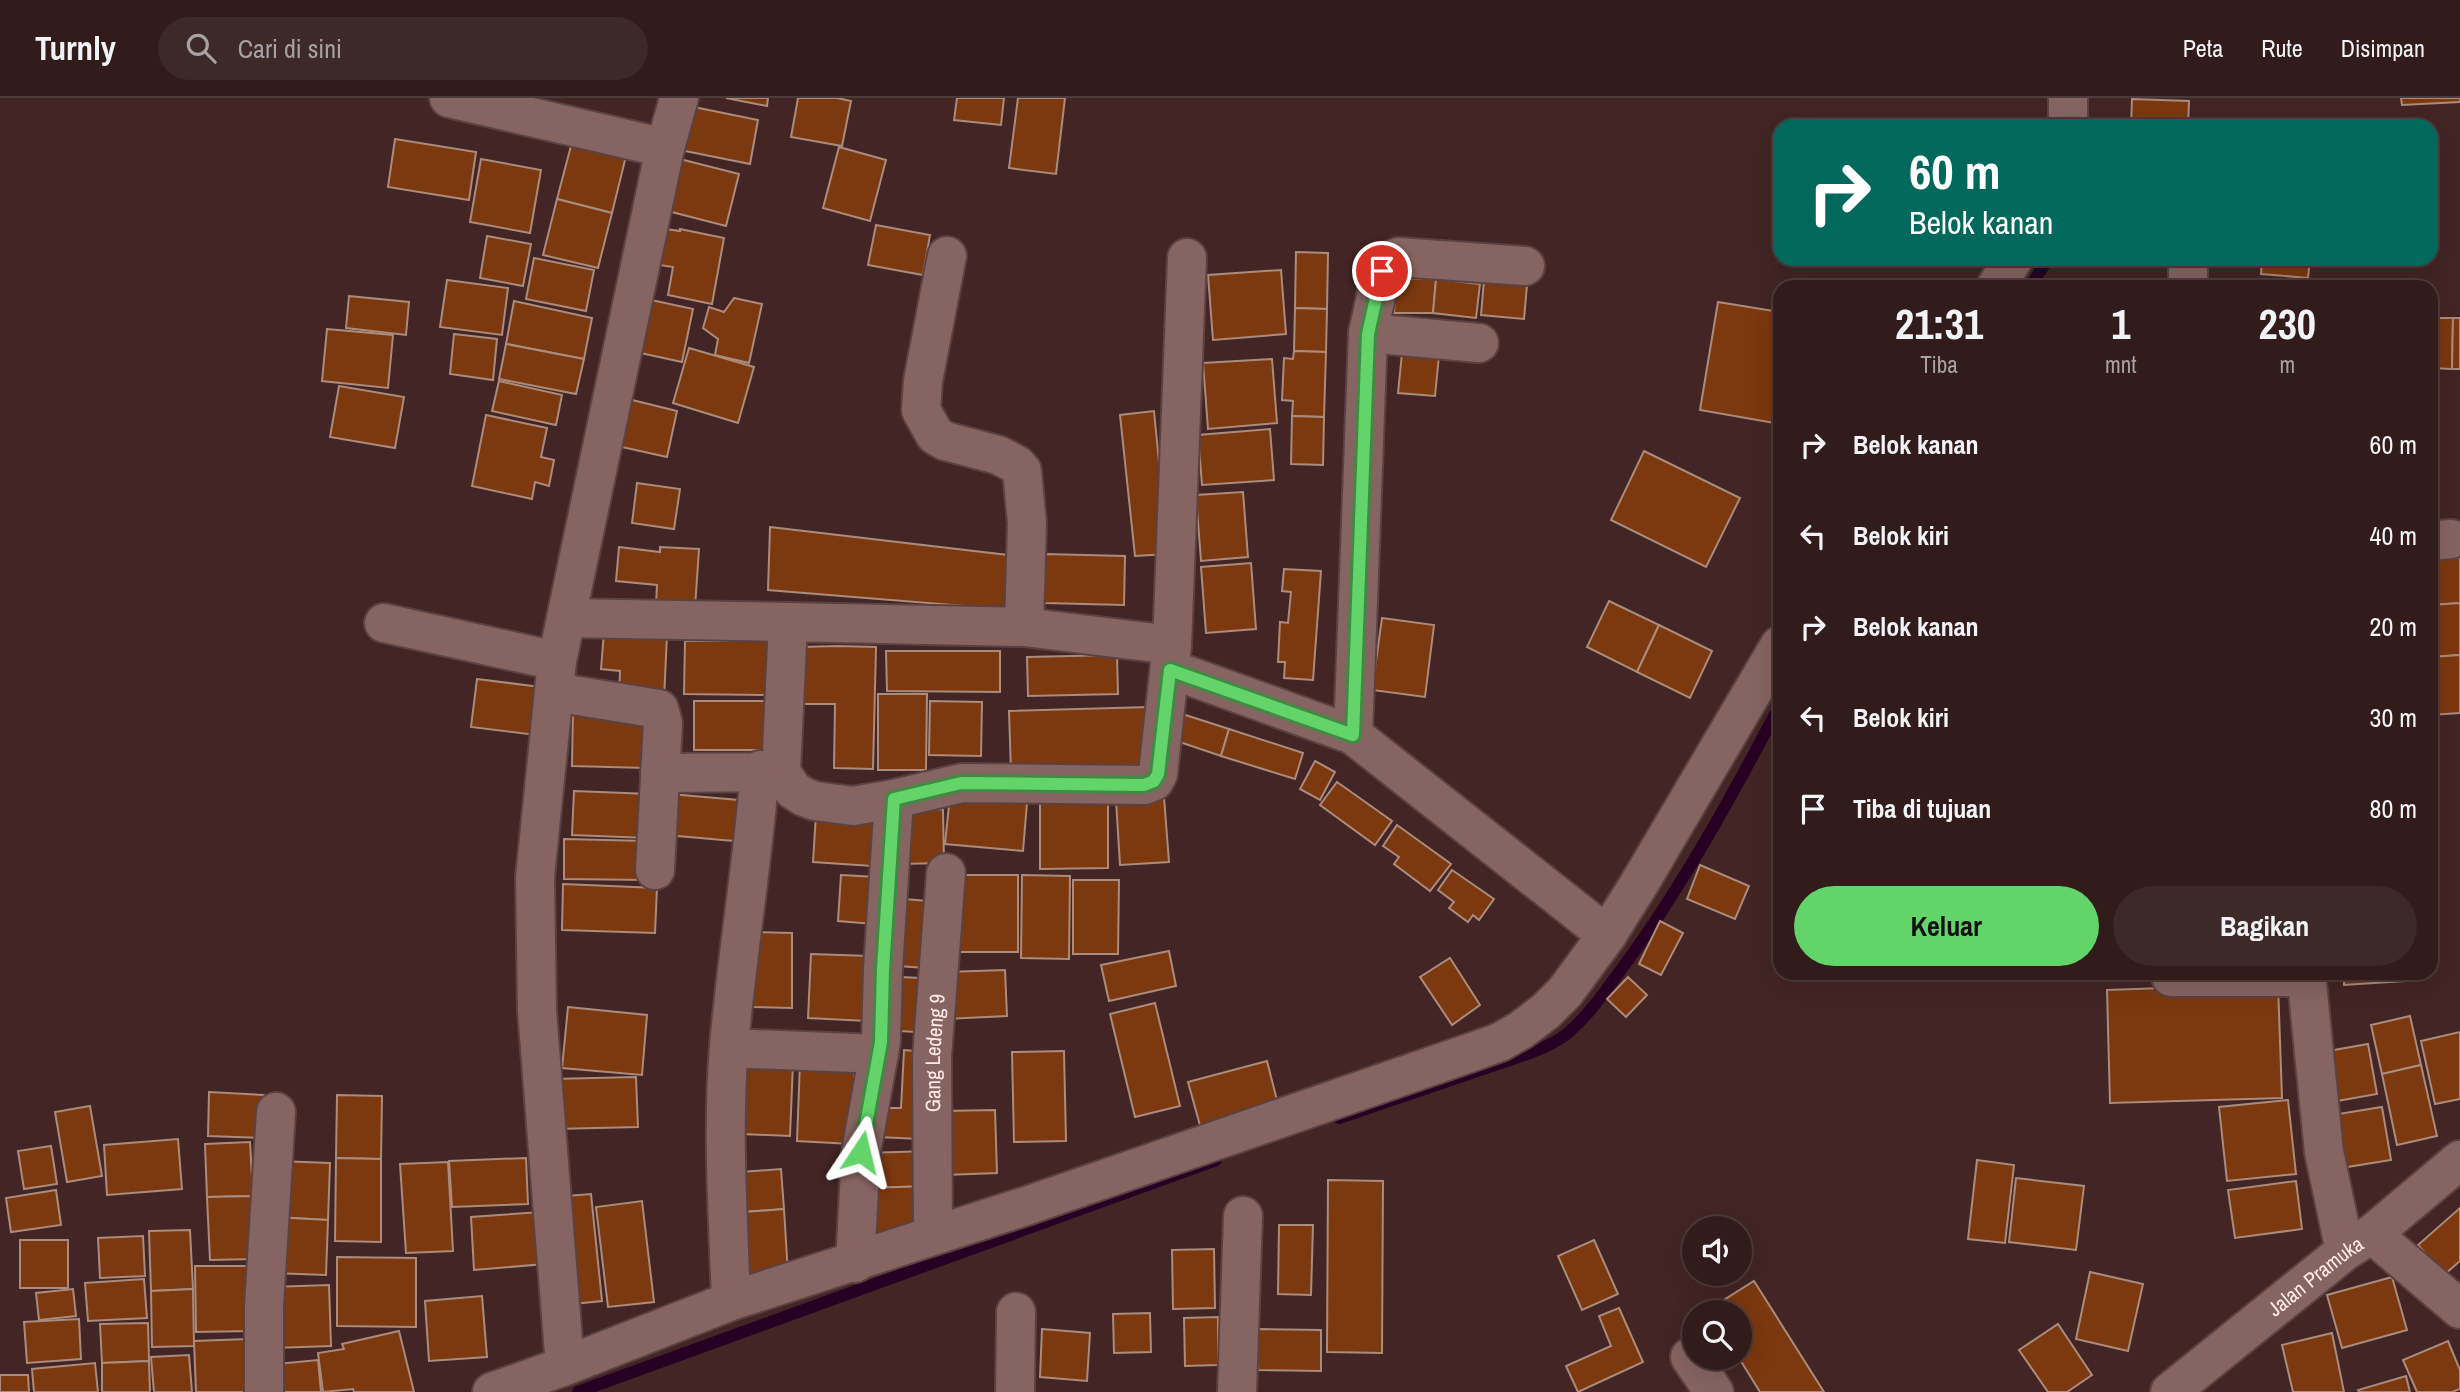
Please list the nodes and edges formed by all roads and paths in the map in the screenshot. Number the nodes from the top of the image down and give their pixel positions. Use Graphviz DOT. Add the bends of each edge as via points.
graph roads {
  1 [pos="449,98"];
  2 [pos="679,98"];
  3 [pos="2068,98"];
  4 [pos="2068,119"];
  5 [pos="665,148"];
  6 [pos="947,256"];
  7 [pos="1187,258"];
  8 [pos="1524,266"];
  9 [pos="1368,334"];
  10 [pos="1479,343"];
  11 [pos="566,618"];
  12 [pos="788,622"];
  13 [pos="384,624"];
  14 [pos="1024,627"];
  15 [pos="1171,657"];
  16 [pos="1773,657"];
  17 [pos="556,676"];
  18 [pos="1353,735"];
  19 [pos="771,771"];
  20 [pos="660,773"];
  21 [pos="894,799"];
  22 [pos="655,870"];
  23 [pos="946,873"];
  24 [pos="1607,935"];
  25 [pos="2306,980"];
  26 [pos="729,1048"];
  27 [pos="879,1055"];
  28 [pos="276,1112"];
  29 [pos="2460,1160"];
  30 [pos="1243,1216"];
  31 [pos="933,1235"];
  32 [pos="2358,1242"];
  33 [pos="855,1263"];
  34 [pos="731,1301"];
  35 [pos="2460,1309"];
  36 [pos="1016,1312"];
  37 [pos="565,1366"];
  38 [pos="1699,1370"];
  39 [pos="264,1392"];
  40 [pos="492,1392"];
  41 [pos="1015,1392"];
  42 [pos="1237,1392"];
  43 [pos="1714,1392"];
  44 [pos="2169,1392"];
  1 -- 5 [label="street"];
  2 -- 5 [label="street"];
  3 -- 4 [label="street"];
  5 -- 11 [label="street"];
  6 -- 14 [label="street" via="921,410 935,435 998,455 1022,471 1027,523"];
  7 -- 15 [label="street"];
  8 -- 9 [label="street" via="1390,260 1384,264"];
  9 -- 10 [label="street"];
  9 -- 18 [label="street"];
  11 -- 12 [label="street"];
  11 -- 17 [label="street"];
  12 -- 14 [label="street"];
  12 -- 19 [label="street"];
  13 -- 17 [label="street"];
  14 -- 15 [label="street"];
  15 -- 18 [label="street"];
  15 -- 21 [label="street" via="1154,781 1144,785 961,783"];
  16 -- 24 [label="street"];
  17 -- 20 [label="street" via="659,709 663,723"];
  17 -- 37 [label="street" via="535,890 537,1011"];
  18 -- 24 [label="street"];
  19 -- 20 [label="street"];
  19 -- 21 [label="street" via="815,801 853,806"];
  19 -- 26 [label="street" via="755,826"];
  20 -- 22 [label="street"];
  21 -- 27 [label="street"];
  23 -- 31 [label="street, Gang Ledeng 9" via="932,1057"];
  24 -- 31 [label="street" via="1546,1011 1500,1042"];
  25 -- 32 [label="street" via="2323,1152"];
  26 -- 27 [label="street"];
  26 -- 34 [label="street" via="726,1172"];
  27 -- 33 [label="street" via="859,1166"];
  28 -- 39 [label="street" via="264,1306"];
  29 -- 32 [label="street, Jalan Pramuka"];
  30 -- 42 [label="street"];
  31 -- 33 [label="street"];
  32 -- 35 [label="street"];
  32 -- 44 [label="street, Jalan Pramuka"];
  33 -- 34 [label="street"];
  34 -- 37 [label="street"];
  36 -- 41 [label="street"];
  37 -- 40 [label="street"];
  38 -- 43 [label="street"];
}
